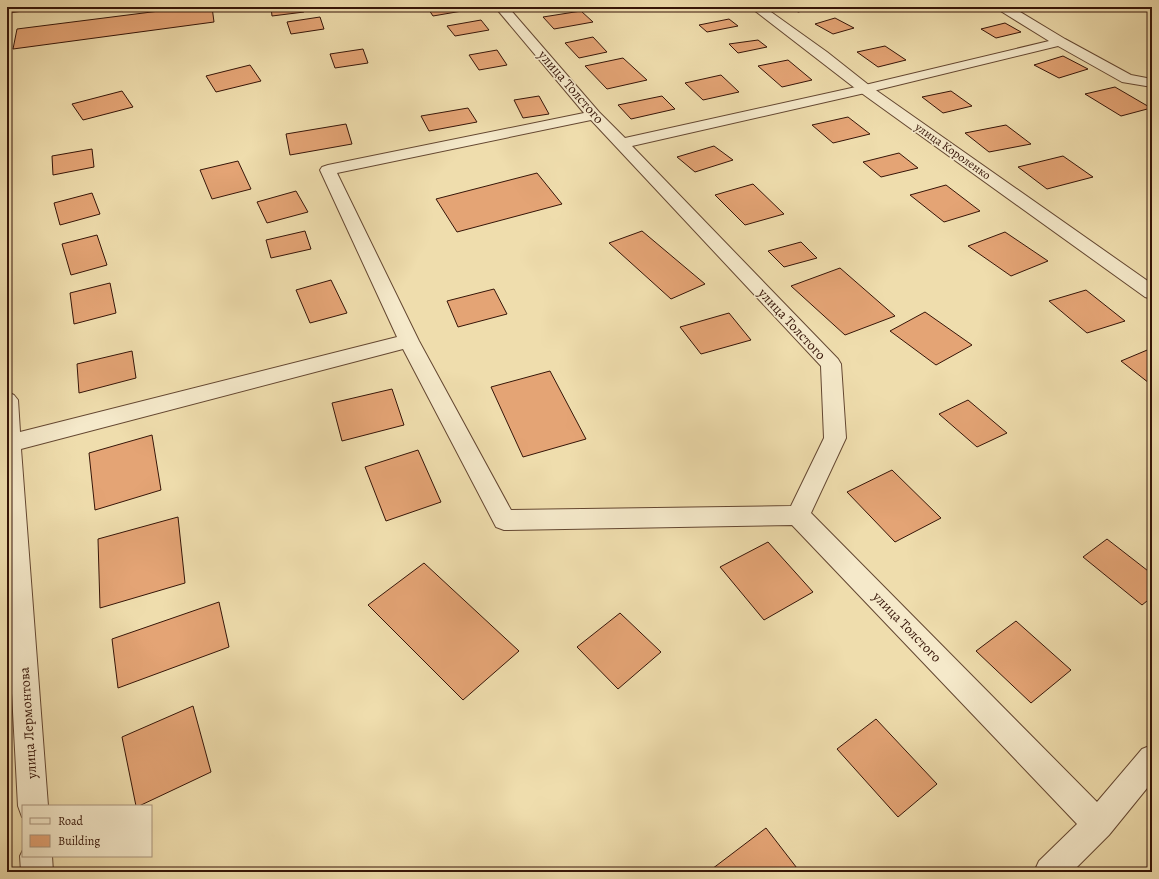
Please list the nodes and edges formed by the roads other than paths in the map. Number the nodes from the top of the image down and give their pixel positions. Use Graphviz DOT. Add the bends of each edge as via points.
graph roads {
  1 [pos="21,7"];
  2 [pos="501,7"];
  3 [pos="756,7"];
  4 [pos="1003,7"];
  5 [pos="7,9"];
  6 [pos="1060,42"];
  7 [pos="1152,83"];
  8 [pos="865,89"];
  9 [pos="594,115"];
  10 [pos="621,144"];
  11 [pos="1152,293"];
  12 [pos="409,341"];
  13 [pos="7,400"];
  14 [pos="9,444"];
  15 [pos="798,515"];
  16 [pos="1152,759"];
  17 [pos="33,805"];
  18 [pos="1098,824"];
  19 [pos="36,857"];
  20 [pos="38,872"];
  21 [pos="1050,872"];
  1 -- 5 [label="street"];
  2 -- 9 [label="street, улица Толстого"];
  3 -- 8 [label="street, улица Короленко"];
  4 -- 6 [label="street"];
  6 -- 7 [label="street" via="1127,79"];
  6 -- 8 [label="street"];
  8 -- 10 [label="street"];
  8 -- 11 [label="street, улица Короленко"];
  9 -- 10 [label="street, улица Толстого"];
  9 -- 12 [label="street" via="328,170"];
  10 -- 15 [label="street, улица Толстого" via="831,364 835,438"];
  12 -- 14 [label="street"];
  12 -- 15 [label="street" via="504,520"];
  13 -- 14 [label="street, улица Лермонтова"];
  14 -- 17 [label="street, улица Лермонтова"];
  15 -- 18 [label="street, улица Толстого"];
  16 -- 18 [label="street"];
  18 -- 21 [label="street"];
  19 -- 20 [label="street"];
}
